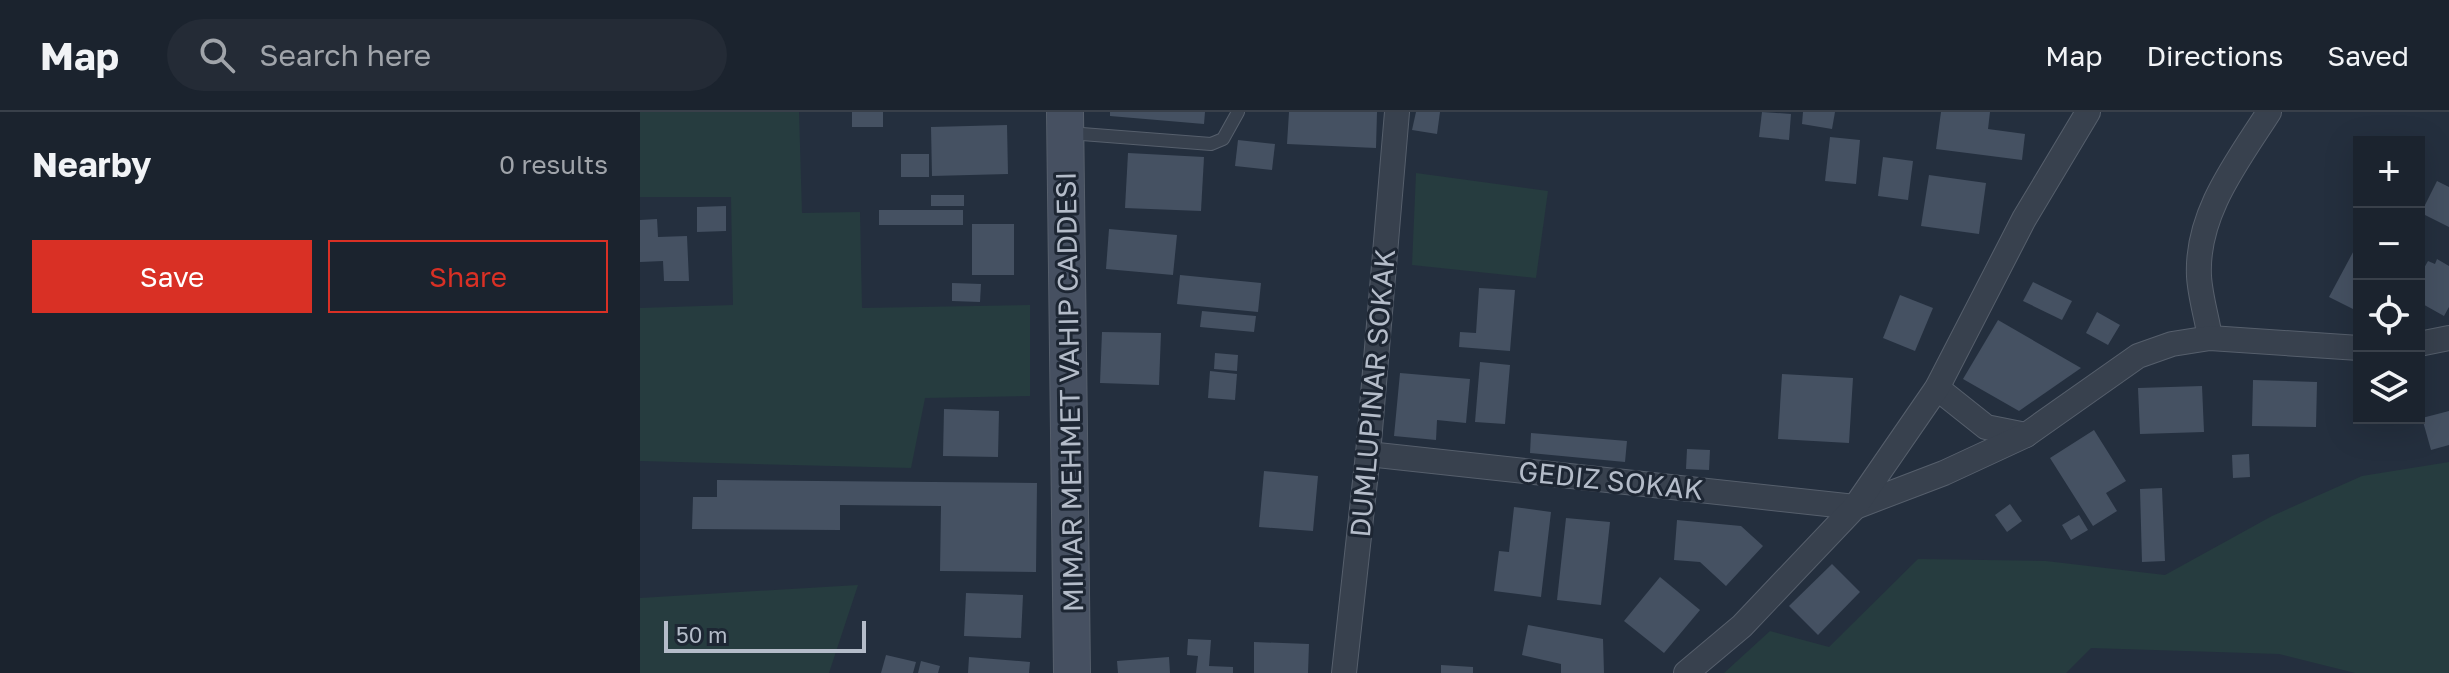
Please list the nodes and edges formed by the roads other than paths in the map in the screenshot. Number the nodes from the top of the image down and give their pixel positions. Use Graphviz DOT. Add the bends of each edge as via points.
graph roads {
  1 [pos="1238,112"];
  2 [pos="1397,112"];
  3 [pos="2088,112"];
  4 [pos="2269,112"];
  5 [pos="1065,122"];
  6 [pos="2210,338"];
  7 [pos="2449,338"];
  8 [pos="2425,343"];
  9 [pos="2353,348"];
  10 [pos="1937,388"];
  11 [pos="2026,435"];
  12 [pos="1368,454"];
  13 [pos="1855,507"];
  14 [pos="1072,673"];
  15 [pos="1344,673"];
  16 [pos="1686,673"];
  1 -- 5 [label="lane" via="1223,139 1211,144"];
  2 -- 12 [label="street"];
  3 -- 10 [label="street" via="2024,219"];
  4 -- 6 [label="street" via="2204,225 2199,276"];
  5 -- 14 [label="main road, MIMAR MEHMET VAHIP CADDESI"];
  6 -- 9 [label="street"];
  6 -- 11 [label="street" via="2138,356"];
  7 -- 8 [label="street"];
  10 -- 11 [label="street" via="1986,427"];
  10 -- 13 [label="street"];
  11 -- 13 [label="street"];
  12 -- 13 [label="street, GEDIZ SOKAK"];
  12 -- 15 [label="street"];
  13 -- 16 [label="street" via="1742,626"];
}
